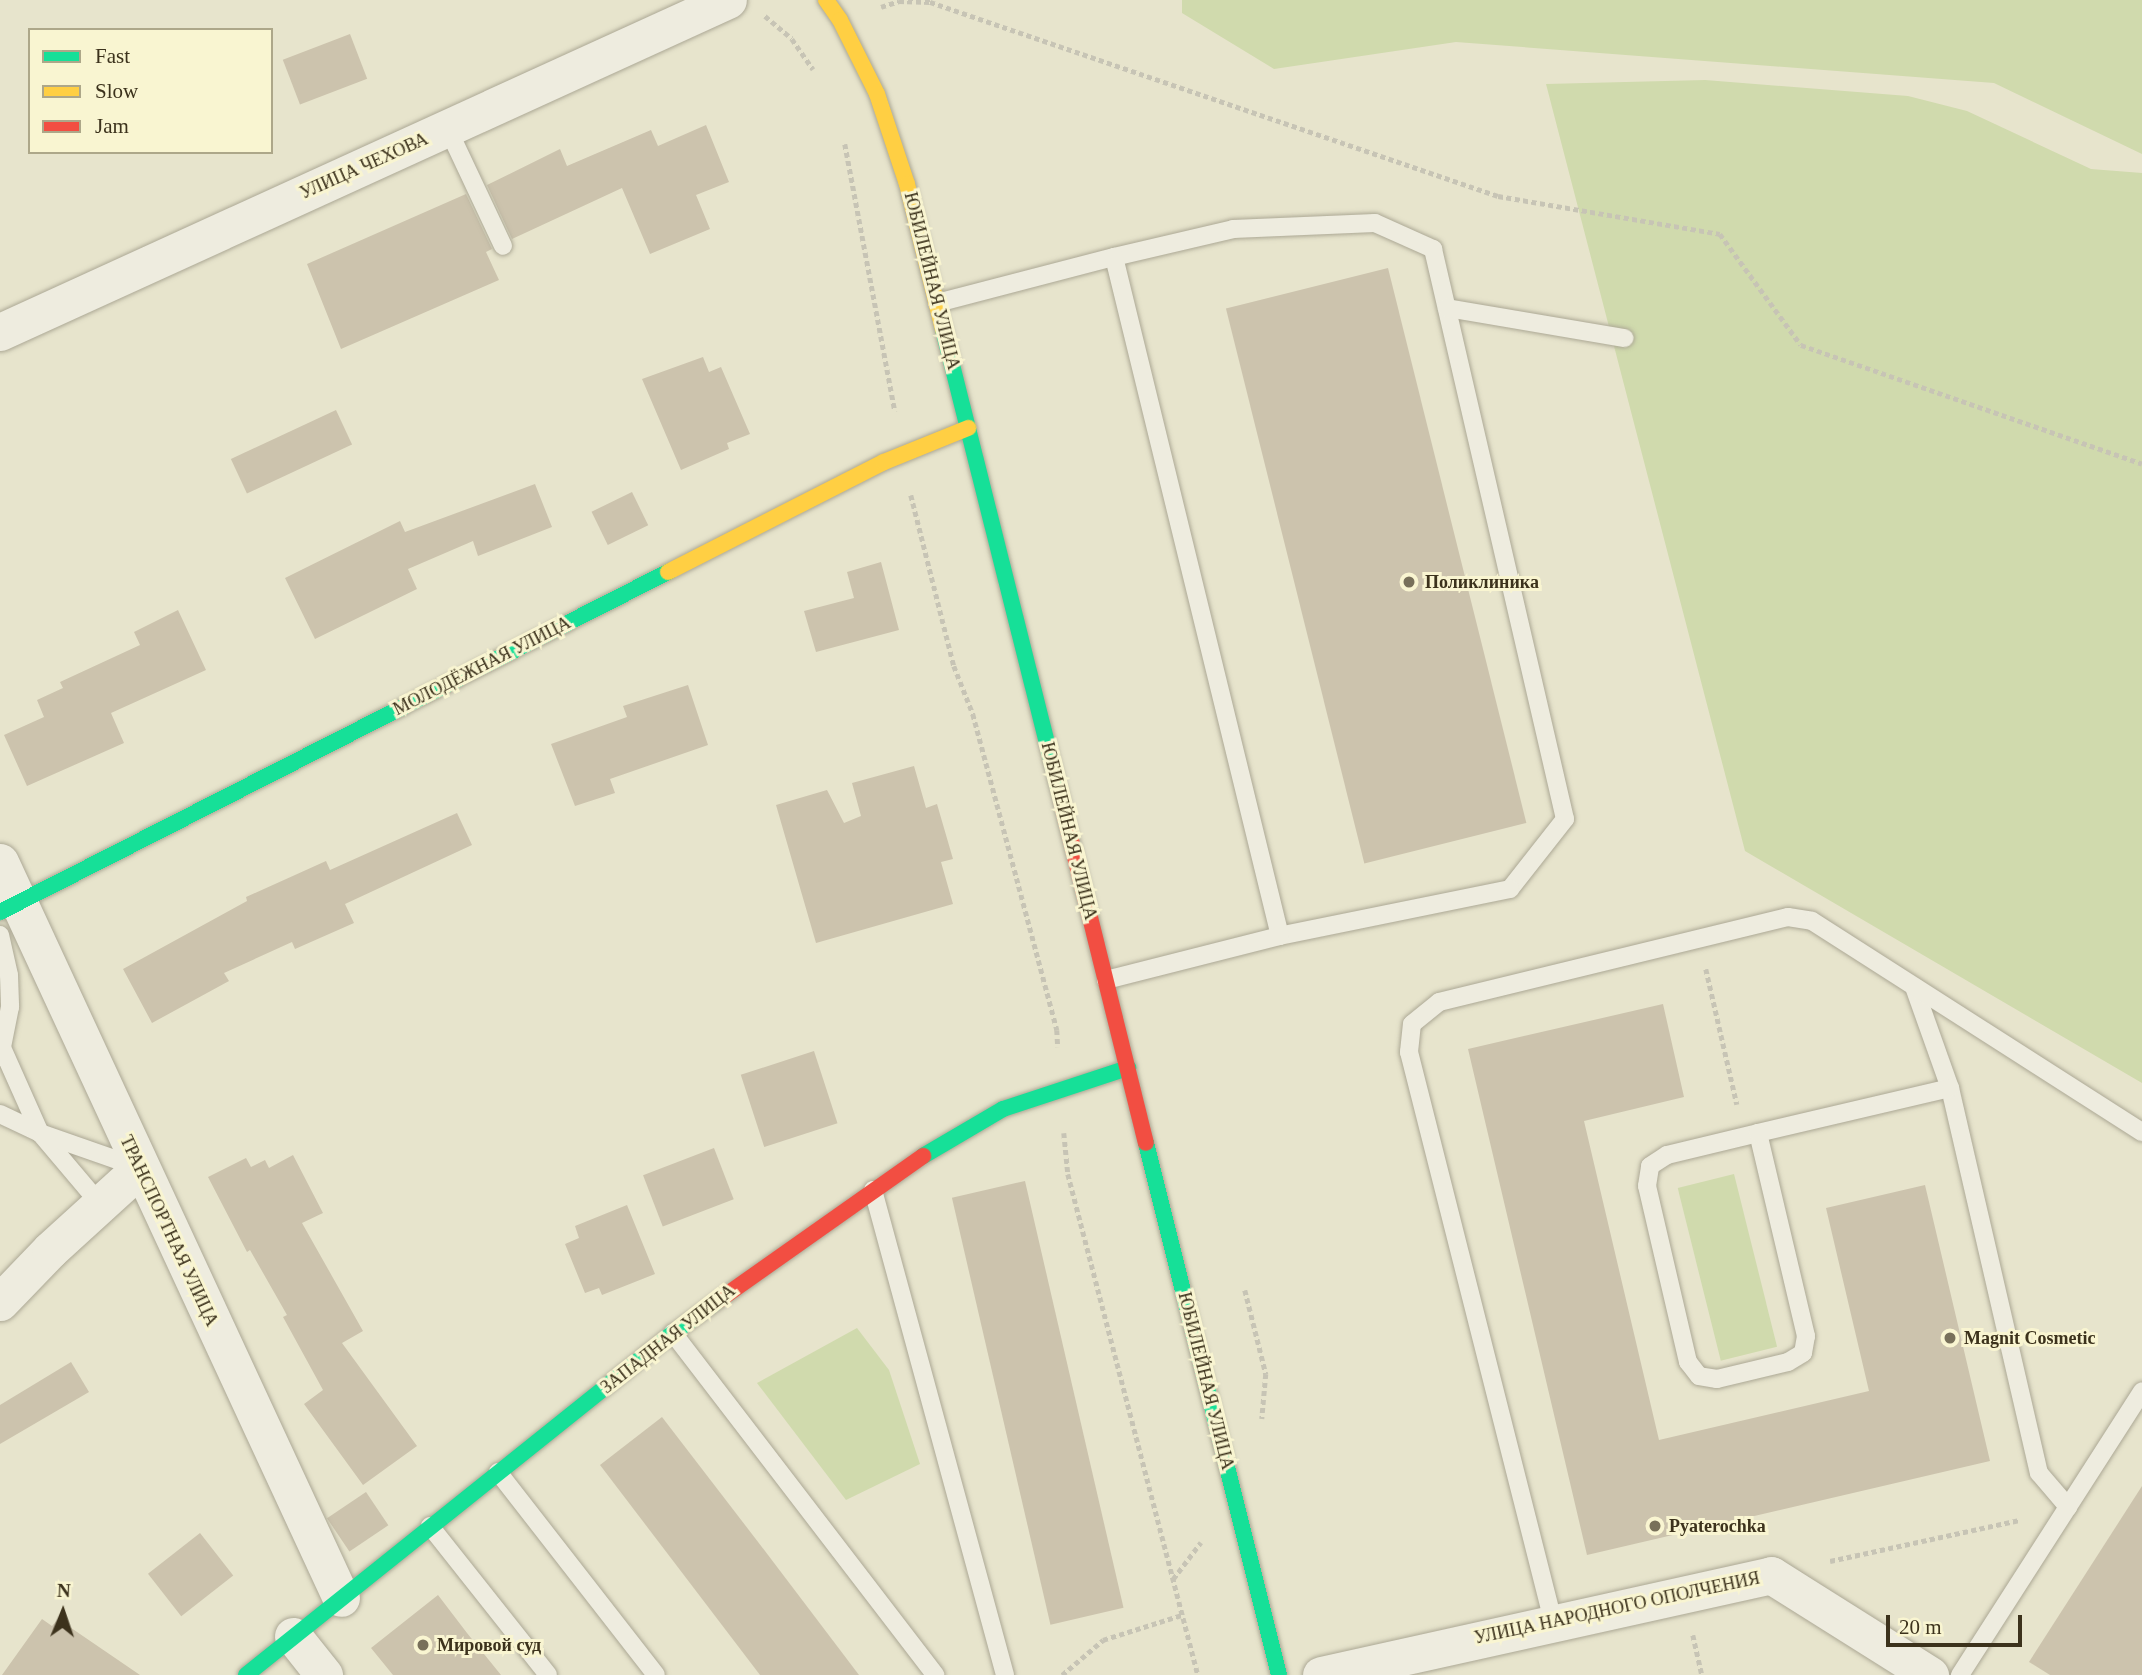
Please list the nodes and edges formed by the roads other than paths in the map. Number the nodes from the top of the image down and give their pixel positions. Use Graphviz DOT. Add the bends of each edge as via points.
graph roads {
  1 [pos="826,0"];
  2 [pos="742,4"];
  3 [pos="448,129"];
  4 [pos="503,246"];
  5 [pos="1114,257"];
  6 [pos="937,303"];
  7 [pos="1447,308"];
  8 [pos="0,332"];
  9 [pos="1624,338"];
  10 [pos="968,428"];
  11 [pos="0,862"];
  12 [pos="6,917"];
  13 [pos="1280,936"];
  14 [pos="1106,980"];
  15 [pos="1914,987"];
  16 [pos="1,1054"];
  17 [pos="1128,1068"];
  18 [pos="1950,1088"];
  19 [pos="0,1114"];
  20 [pos="2142,1132"];
  21 [pos="40,1133"];
  22 [pos="1752,1134"];
  23 [pos="140,1168"];
  24 [pos="873,1190"];
  25 [pos="100,1203"];
  26 [pos="0,1302"];
  27 [pos="673,1333"];
  28 [pos="2142,1391"];
  29 [pos="498,1472"];
  30 [pos="2068,1507"];
  31 [pos="430,1526"];
  32 [pos="341,1598"];
  33 [pos="1553,1621"];
  34 [pos="293,1636"];
  35 [pos="246,1675"];
  36 [pos="324,1675"];
  37 [pos="548,1675"];
  38 [pos="656,1675"];
  39 [pos="935,1675"];
  40 [pos="1005,1675"];
  41 [pos="1279,1675"];
  42 [pos="1321,1675"];
  43 [pos="1930,1675"];
  44 [pos="1960,1675"];
  1 -- 6 [label="street, ЮБИЛЕЙНАЯ УЛИЦА" via="841,20 877,94 907,184"];
  2 -- 3 [label="street, УЛИЦА ЧЕХОВА"];
  3 -- 4 [label="lane"];
  3 -- 8 [label="street, УЛИЦА ЧЕХОВА"];
  5 -- 6 [label="lane"];
  5 -- 7 [label="lane" via="1233,229 1375,223 1433,248"];
  5 -- 13 [label="lane"];
  6 -- 10 [label="street, ЮБИЛЕЙНАЯ УЛИЦА"];
  7 -- 9 [label="lane"];
  7 -- 13 [label="lane" via="1565,819 1510,889"];
  10 -- 12 [label="street, МОЛОДЁЖНАЯ УЛИЦА" via="903,455"];
  10 -- 14 [label="street, ЮБИЛЕЙНАЯ УЛИЦА"];
  11 -- 12 [label="street, ТРАНСПОРТНАЯ УЛИЦА"];
  12 -- 16 [label="lane" via="10,1007"];
  12 -- 23 [label="street, ТРАНСПОРТНАЯ УЛИЦА"];
  13 -- 14 [label="lane"];
  14 -- 17 [label="street, ЮБИЛЕЙНАЯ УЛИЦА"];
  15 -- 18 [label="lane"];
  15 -- 20 [label="lane"];
  15 -- 33 [label="lane" via="1811,921 1788,917 1439,1002 1412,1024 1409,1052"];
  16 -- 21 [label="lane"];
  17 -- 24 [label="street, ЗАПАДНАЯ УЛИЦА" via="1003,1109 961,1131"];
  17 -- 41 [label="street, ЮБИЛЕЙНАЯ УЛИЦА"];
  18 -- 22 [label="lane"];
  18 -- 30 [label="lane" via="2039,1473"];
  19 -- 21 [label="lane"];
  21 -- 23 [label="lane"];
  21 -- 25 [label="lane"];
  22 -- 22 [label="lane" via="1806,1336 1803,1353 1788,1362 1717,1379 1699,1376 1688,1362 1647,1186 1650,1166 1667,1154"];
  23 -- 25 [label="street"];
  23 -- 32 [label="street, ТРАНСПОРТНАЯ УЛИЦА"];
  24 -- 27 [label="street, ЗАПАДНАЯ УЛИЦА"];
  24 -- 40 [label="lane"];
  25 -- 26 [label="street"];
  27 -- 29 [label="street, ЗАПАДНАЯ УЛИЦА"];
  27 -- 39 [label="lane"];
  28 -- 30 [label="lane"];
  29 -- 31 [label="street, ЗАПАДНАЯ УЛИЦА"];
  29 -- 38 [label="lane"];
  30 -- 44 [label="lane"];
  31 -- 32 [label="street, ЗАПАДНАЯ УЛИЦА"];
  31 -- 37 [label="lane"];
  32 -- 34 [label="street, ЗАПАДНАЯ УЛИЦА"];
  33 -- 42 [label="street, УЛИЦА НАРОДНОГО ОПОЛЧЕНИЯ"];
  33 -- 43 [label="street, УЛИЦА НАРОДНОГО ОПОЛЧЕНИЯ" via="1771,1575"];
  34 -- 35 [label="street, ЗАПАДНАЯ УЛИЦА"];
  34 -- 36 [label="street"];
}
